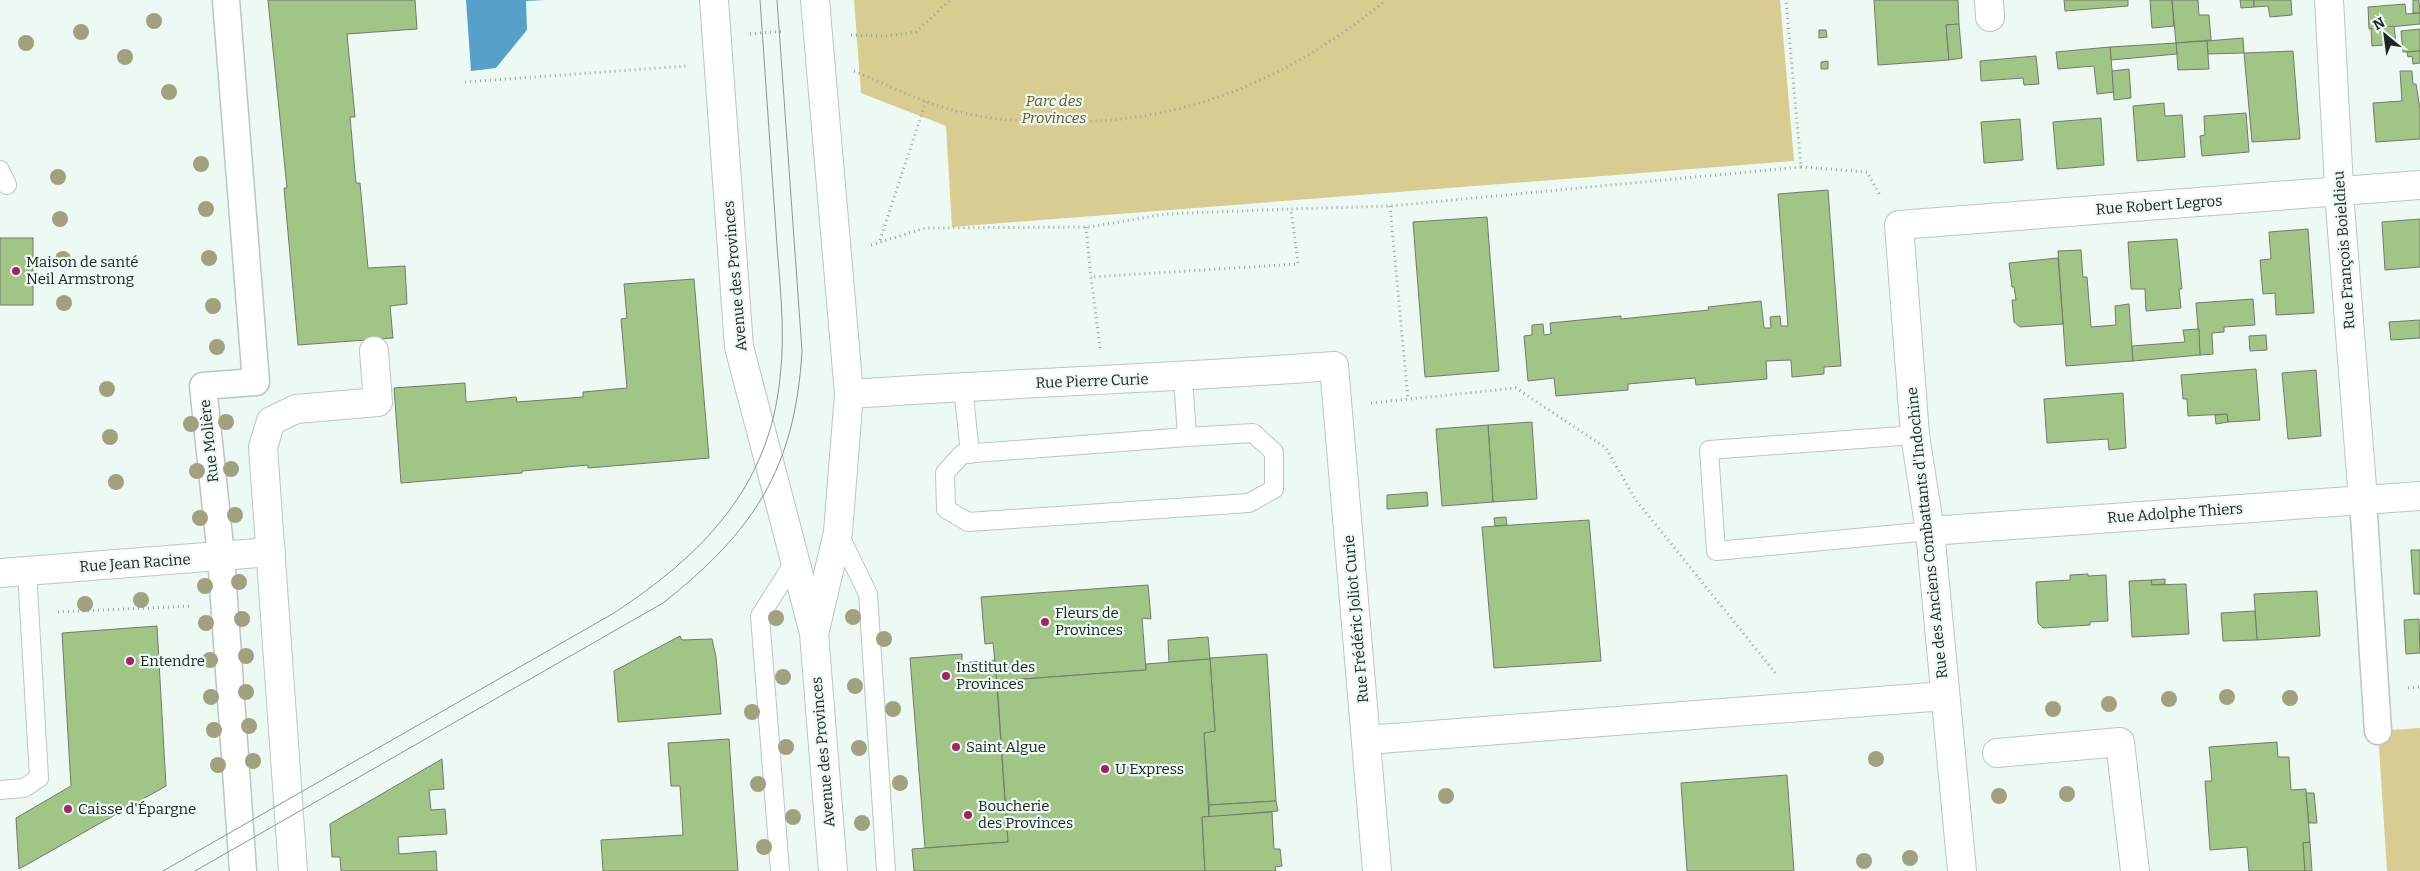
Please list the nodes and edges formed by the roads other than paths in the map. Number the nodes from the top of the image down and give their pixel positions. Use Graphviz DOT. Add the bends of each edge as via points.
graph roads {
  1 [pos="226,0"];
  2 [pos="714,0"];
  3 [pos="815,0"];
  4 [pos="2328,0"];
  5 [pos="2420,185"];
  6 [pos="2340,191"];
  7 [pos="1892,214"];
  8 [pos="374,351"];
  9 [pos="1334,366"];
  10 [pos="1183,377"];
  11 [pos="963,386"];
  12 [pos="849,394"];
  13 [pos="1915,435"];
  14 [pos="1187,437"];
  15 [pos="970,454"];
  16 [pos="2420,496"];
  17 [pos="2363,500"];
  18 [pos="1930,531"];
  19 [pos="838,532"];
  20 [pos="270,552"];
  21 [pos="221,556"];
  22 [pos="795,561"];
  23 [pos="27,571"];
  24 [pos="0,573"];
  25 [pos="814,634"];
  26 [pos="1945,696"];
  27 [pos="2378,731"];
  28 [pos="1366,740"];
  29 [pos="1997,753"];
  30 [pos="0,790"];
  31 [pos="243,871"];
  32 [pos="293,871"];
  33 [pos="780,871"];
  34 [pos="833,871"];
  35 [pos="886,871"];
  36 [pos="1377,871"];
  37 [pos="1962,871"];
  38 [pos="2135,871"];
  1 -- 21 [label="street, Rue Molière" via="256,382 203,386"];
  2 -- 22 [label="street, Avenue des Provinces" via="739,347"];
  3 -- 12 [label="street, Avenue des Provinces"];
  4 -- 6 [label="street, Rue François Boieldieu"];
  5 -- 6 [label="street, Rue Robert Legros"];
  6 -- 7 [label="street, Rue Robert Legros"];
  6 -- 17 [label="street, Rue François Boieldieu"];
  7 -- 13 [label="street, Rue des Anciens Combattants d'Indochine"];
  8 -- 20 [label="street" via="378,402 296,409 271,421 263,447"];
  9 -- 10 [label="street, Rue Pierre Curie"];
  9 -- 28 [label="street, Rue Frédéric Joliot Curie"];
  10 -- 11 [label="street, Rue Pierre Curie"];
  10 -- 14 [label="lane"];
  11 -- 12 [label="street, Rue Pierre Curie"];
  11 -- 15 [label="lane"];
  12 -- 19 [label="street, Avenue des Provinces"];
  13 -- 18 [label="street, Rue des Anciens Combattants d'Indochine"];
  13 -- 18 [label="lane" via="1709,450 1716,551"];
  14 -- 15 [label="lane"];
  14 -- 15 [label="lane" via="1253,434 1274,452 1274,489 1250,503 968,522 946,509 945,473 962,454"];
  16 -- 17 [label="street, Rue Adolphe Thiers"];
  17 -- 18 [label="street, Rue Adolphe Thiers"];
  17 -- 27 [label="street"];
  18 -- 26 [label="street, Rue des Anciens Combattants d'Indochine"];
  19 -- 25 [label="street, Avenue des Provinces"];
  19 -- 35 [label="lane" via="868,594"];
  20 -- 21 [label="street, Rue Jean Racine"];
  20 -- 32 [label="street"];
  21 -- 23 [label="street, Rue Jean Racine"];
  21 -- 31 [label="street, Rue Molière"];
  22 -- 25 [label="street, Avenue des Provinces"];
  22 -- 33 [label="lane" via="760,616"];
  23 -- 24 [label="street, Rue Jean Racine"];
  23 -- 30 [label="lane" via="39,778 24,788"];
  25 -- 34 [label="street, Avenue des Provinces"];
  26 -- 28 [label="street"];
  26 -- 37 [label="street, Rue des Anciens Combattants d'Indochine"];
  28 -- 36 [label="street, Rue Frédéric Joliot Curie"];
  29 -- 38 [label="street" via="2120,742"];
}
